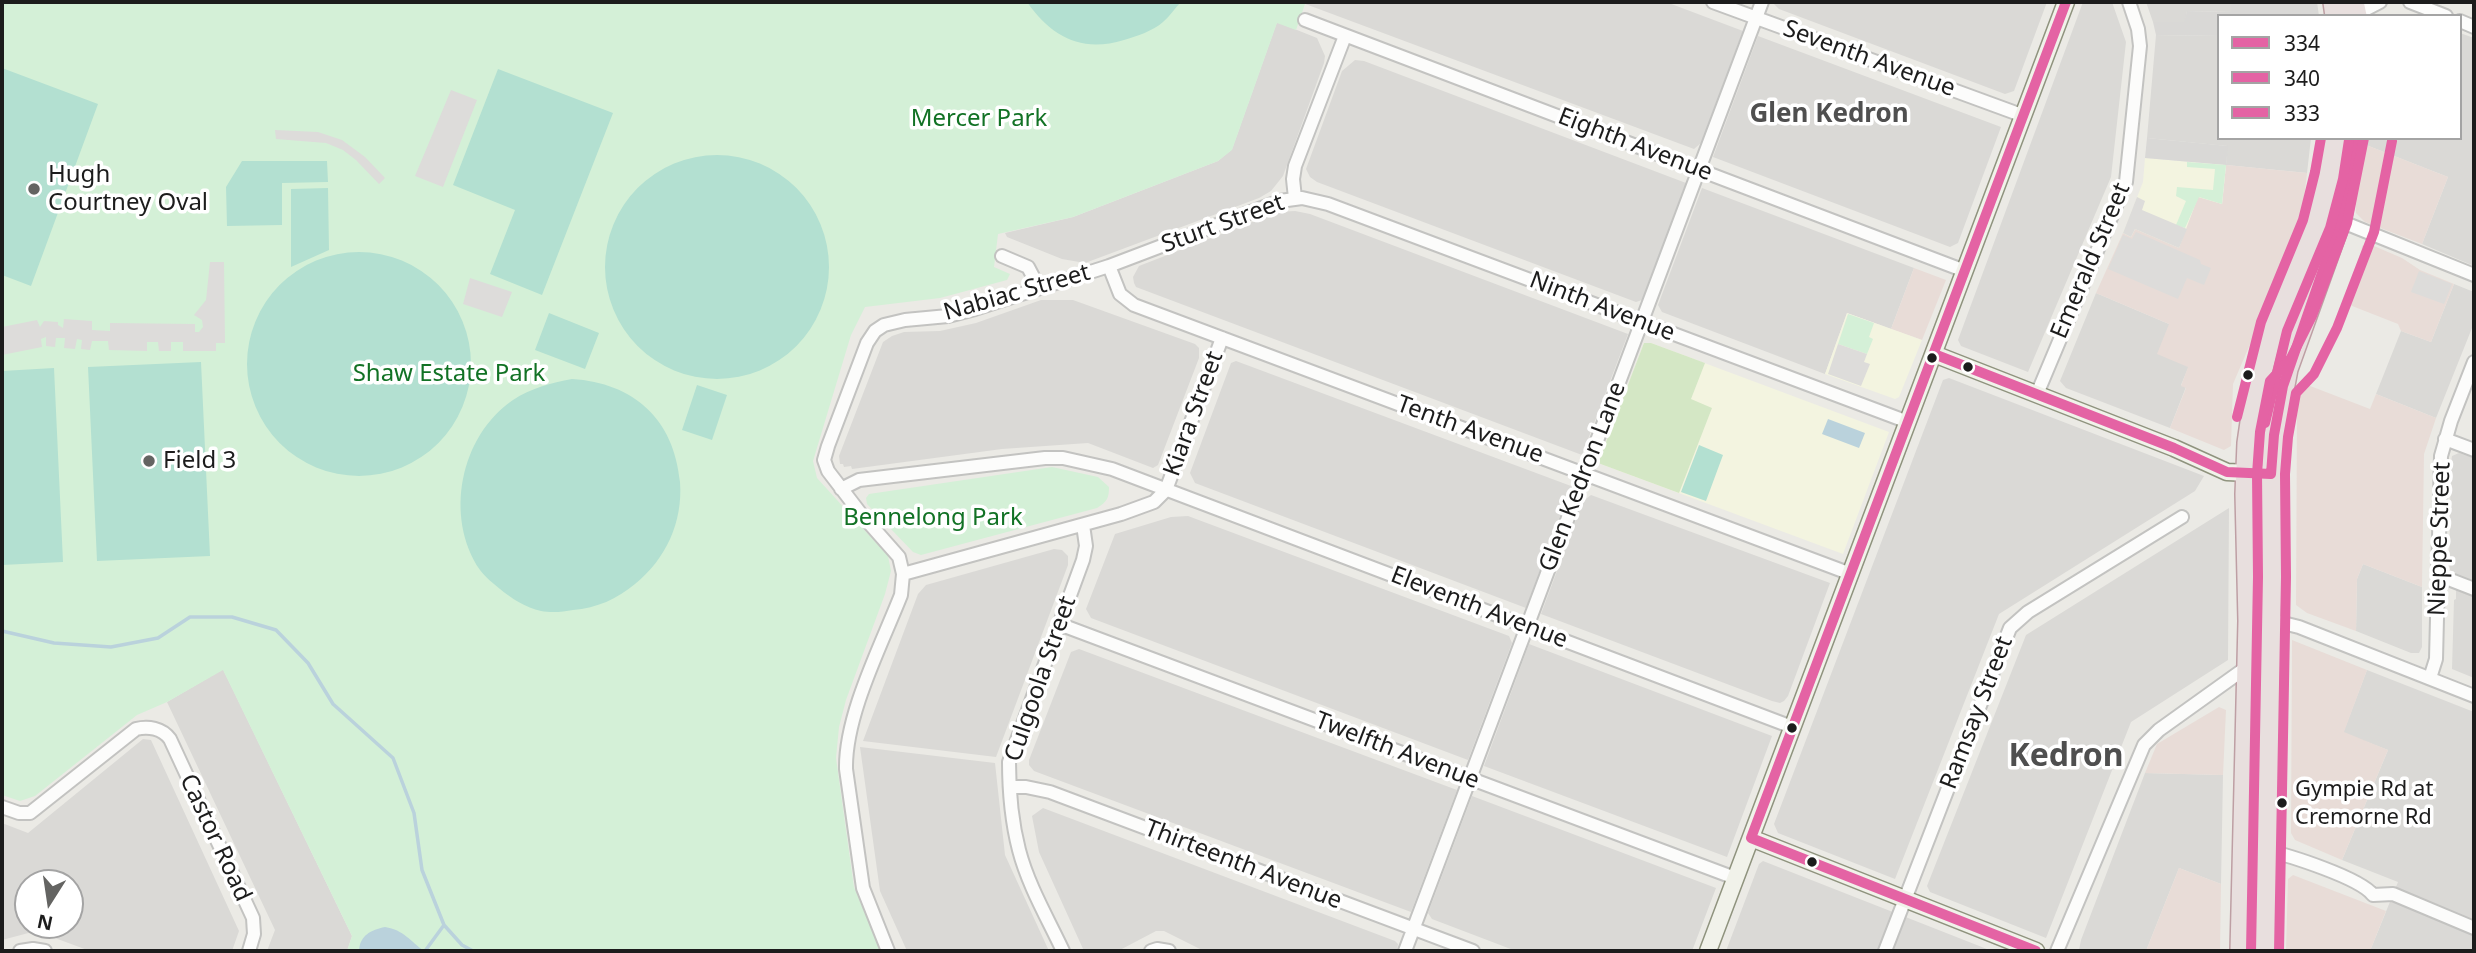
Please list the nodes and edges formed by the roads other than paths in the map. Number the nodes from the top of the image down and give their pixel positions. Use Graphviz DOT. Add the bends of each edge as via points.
graph roads {
  1 [pos="1713,2"];
  2 [pos="1762,2"];
  3 [pos="2066,2"];
  4 [pos="2129,2"];
  5 [pos="2380,2"];
  6 [pos="2410,2"];
  7 [pos="2358,14"];
  8 [pos="2441,14"];
  9 [pos="1756,18"];
  10 [pos="1305,20"];
  11 [pos="1345,36"];
  12 [pos="2024,116"];
  13 [pos="2335,140"];
  14 [pos="2356,140"];
  15 [pos="1699,169"];
  16 [pos="1295,198"];
  17 [pos="2340,221"];
  18 [pos="1002,256"];
  19 [pos="1109,266"];
  20 [pos="1965,271"];
  21 [pos="2474,275"];
  22 [pos="1039,288"];
  23 [pos="1642,322"];
  24 [pos="1222,338"];
  25 [pos="1934,354"];
  26 [pos="2474,362"];
  27 [pos="2037,394"];
  28 [pos="1908,422"];
  29 [pos="2445,439"];
  30 [pos="2474,450"];
  31 [pos="1585,473"];
  32 [pos="2246,474"];
  33 [pos="2271,474"];
  34 [pos="841,489"];
  35 [pos="1166,490"];
  36 [pos="2182,517"];
  37 [pos="1083,525"];
  38 [pos="903,574"];
  39 [pos="1851,574"];
  40 [pos="2438,575"];
  41 [pos="2474,589"];
  42 [pos="2271,620"];
  43 [pos="1059,624"];
  44 [pos="1527,626"];
  45 [pos="2247,667"];
  46 [pos="2430,678"];
  47 [pos="2474,696"];
  48 [pos="1792,727"];
  49 [pos="1470,778"];
  50 [pos="1010,787"];
  51 [pos="2,807"];
  52 [pos="1751,838"];
  53 [pos="2267,851"];
  54 [pos="1735,878"];
  55 [pos="1905,899"];
  56 [pos="2474,928"];
  57 [pos="1413,929"];
  58 [pos="20,951"];
  59 [pos="45,951"];
  60 [pos="249,951"];
  61 [pos="888,951"];
  62 [pos="1063,951"];
  63 [pos="1151,951"];
  64 [pos="1169,951"];
  65 [pos="1405,951"];
  66 [pos="1473,951"];
  67 [pos="1708,951"];
  68 [pos="1885,951"];
  69 [pos="2036,951"];
  70 [pos="2057,951"];
  71 [pos="2241,951"];
  72 [pos="2265,951"];
  1 -- 9 [label="street, Seventh Avenue"];
  2 -- 9 [label="street, Glen Kedron Lane"];
  3 -- 12 [label="street"];
  4 -- 27 [label="street, Emerald Street" via="2140,46 2126,182"];
  5 -- 7 [label="street"];
  6 -- 8 [label="street"];
  9 -- 12 [label="street, Seventh Avenue"];
  9 -- 15 [label="street, Glen Kedron Lane"];
  10 -- 11 [label="street, Eighth Avenue"];
  11 -- 15 [label="street, Eighth Avenue"];
  11 -- 16 [label="street, Sturt Street" via="1295,166"];
  12 -- 20 [label="street"];
  13 -- 32 [label="highway" via="2316,223 2264,360 2251,416"];
  14 -- 17 [label="highway"];
  15 -- 20 [label="street, Eighth Avenue"];
  15 -- 23 [label="street, Glen Kedron Lane"];
  16 -- 19 [label="street, Sturt Street"];
  16 -- 23 [label="street, Ninth Avenue" via="1328,204"];
  17 -- 21 [label="street"];
  17 -- 33 [label="highway" via="2287,369"];
  18 -- 22 [label="street" via="1028,267"];
  19 -- 22 [label="street, Nabiac Street"];
  19 -- 24 [label="street, Tenth Avenue" via="1116,288 1129,303"];
  20 -- 25 [label="street"];
  22 -- 34 [label="street, Nabiac Street" via="948,316 895,321 875,331 825,457 828,471"];
  23 -- 28 [label="street, Ninth Avenue"];
  23 -- 31 [label="street, Glen Kedron Lane"];
  24 -- 31 [label="street, Tenth Avenue"];
  24 -- 35 [label="street, Kiara Street"];
  25 -- 27 [label="street"];
  25 -- 28 [label="street"];
  26 -- 29 [label="street, Nieppe Street"];
  27 -- 32 [label="street" via="2227,472"];
  28 -- 39 [label="street"];
  29 -- 30 [label="street"];
  29 -- 40 [label="street, Nieppe Street"];
  31 -- 39 [label="street, Tenth Avenue"];
  31 -- 44 [label="street, Glen Kedron Lane"];
  32 -- 33 [label="street"];
  32 -- 45 [label="highway"];
  33 -- 42 [label="highway"];
  34 -- 35 [label="street, Eleventh Avenue" via="859,480 1063,458 1112,469"];
  34 -- 38 [label="street" via="899,557"];
  35 -- 37 [label="street" via="1142,507"];
  35 -- 44 [label="street, Eleventh Avenue"];
  36 -- 55 [label="street, Ramsay Street" via="2028,612 2010,628"];
  37 -- 38 [label="street"];
  37 -- 43 [label="street, Culgoola Street" via="1085,553"];
  38 -- 61 [label="street" via="901,595 852,721 845,754 863,888"];
  39 -- 48 [label="street"];
  40 -- 41 [label="street"];
  40 -- 46 [label="street, Nieppe Street" via="2436,659"];
  42 -- 46 [label="street"];
  42 -- 53 [label="highway"];
  43 -- 49 [label="street, Twelfth Avenue"];
  43 -- 50 [label="street, Culgoola Street" via="1012,752"];
  44 -- 48 [label="street, Eleventh Avenue"];
  44 -- 49 [label="street, Glen Kedron Lane"];
  45 -- 70 [label="street" via="2144,745"];
  45 -- 71 [label="highway"];
  46 -- 47 [label="street"];
  48 -- 52 [label="street"];
  49 -- 54 [label="street, Twelfth Avenue"];
  49 -- 57 [label="street, Glen Kedron Lane"];
  50 -- 57 [label="street, Thirteenth Avenue" via="1050,792"];
  50 -- 62 [label="street, Culgoola Street" via="1021,858"];
  51 -- 60 [label="street, Castor Road" via="30,813 136,729 160,730 170,739 253,918"];
  52 -- 54 [label="street"];
  52 -- 55 [label="street"];
  53 -- 56 [label="street" via="2353,881 2373,895 2393,894"];
  53 -- 72 [label="highway"];
  54 -- 67 [label="street"];
  55 -- 68 [label="street, Ramsay Street"];
  55 -- 69 [label="street"];
  57 -- 65 [label="street, Glen Kedron Lane"];
  57 -- 66 [label="street, Thirteenth Avenue"];
  58 -- 59 [label="street"];
  63 -- 64 [label="street"];
}
